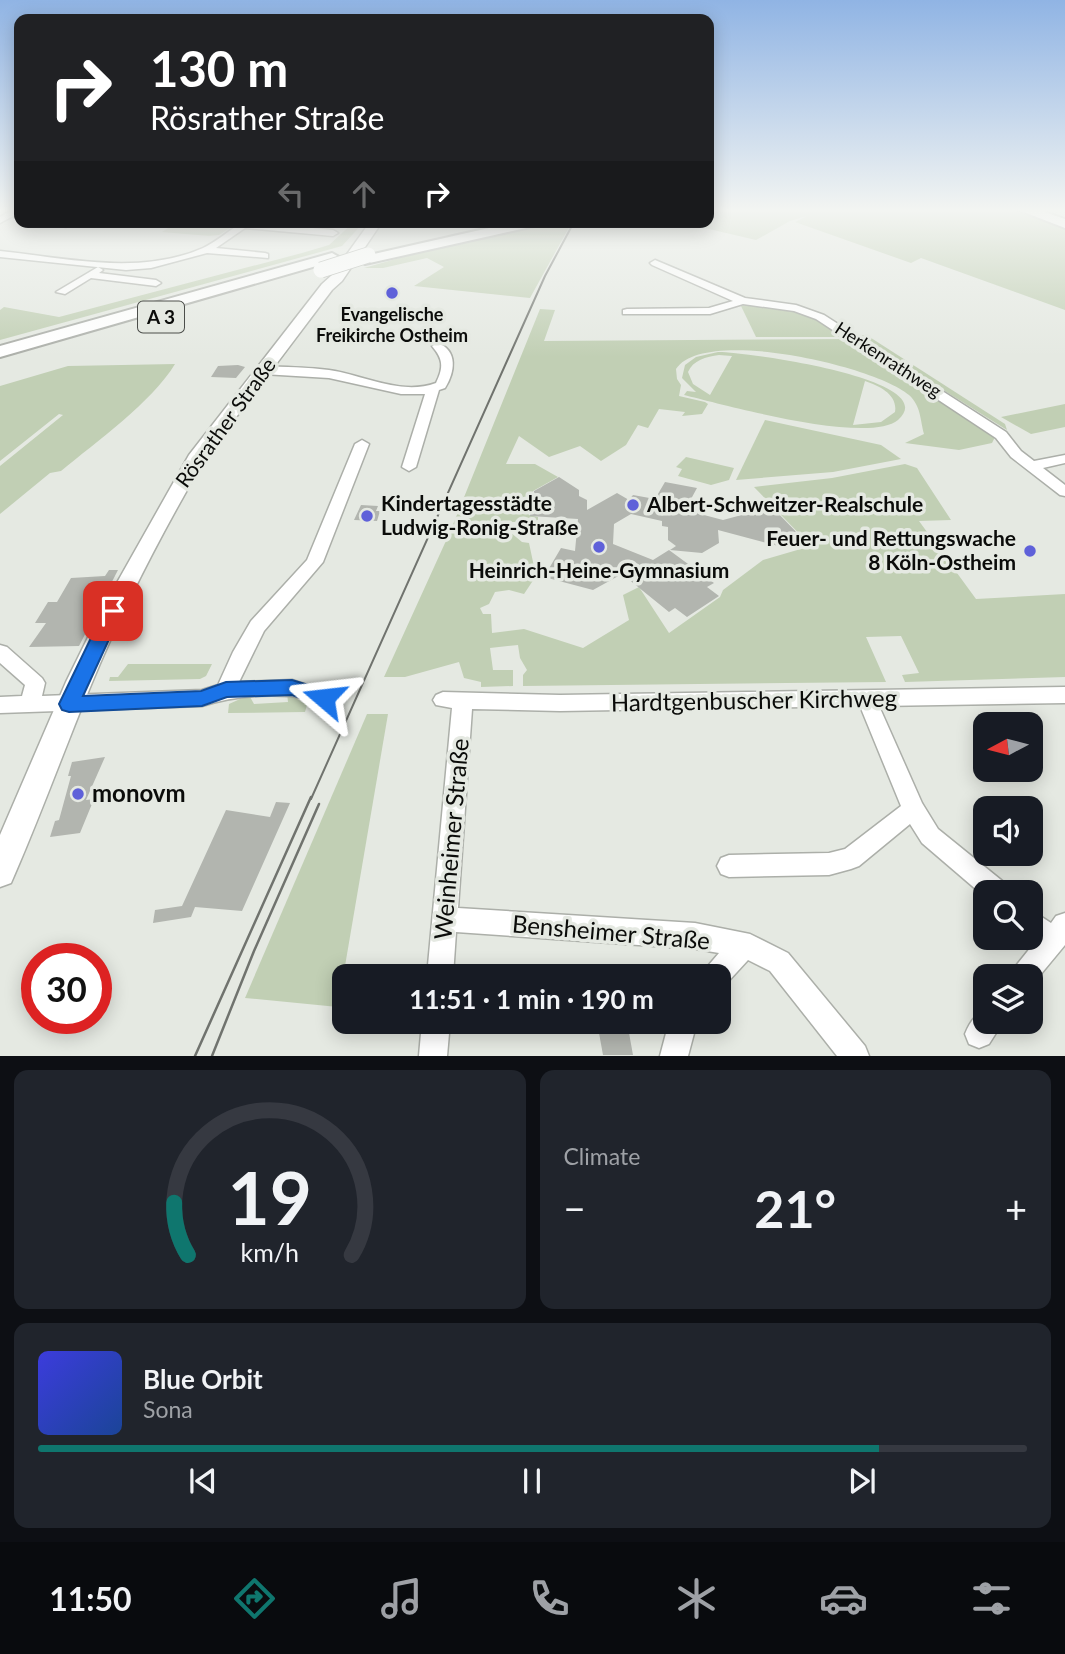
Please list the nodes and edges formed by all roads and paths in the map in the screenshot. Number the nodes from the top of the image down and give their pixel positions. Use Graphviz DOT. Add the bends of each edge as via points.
graph roads {
  1 [pos="41,258"];
  2 [pos="175,258"];
  3 [pos="351,258"];
  4 [pos="356,258"];
  5 [pos="356,258"];
  6 [pos="655,263"];
  7 [pos="106,265"];
  8 [pos="327,271"];
  9 [pos="88,275"];
  10 [pos="156,283"];
  11 [pos="61,292"];
  12 [pos="743,301"];
  13 [pos="627,312"];
  14 [pos="438,346"];
  15 [pos="0,352"];
  16 [pos="0,363"];
  17 [pos="263,370"];
  18 [pos="433,389"];
  19 [pos="362,444"];
  20 [pos="1065,459"];
  21 [pos="1032,466"];
  22 [pos="410,467"];
  23 [pos="1065,492"];
  24 [pos="0,652"];
  25 [pos="226,690"];
  26 [pos="1065,695"];
  27 [pos="324,698"];
  28 [pos="867,700"];
  29 [pos="453,701"];
  30 [pos="69,704"];
  31 [pos="0,705"];
  32 [pos="30,705"];
  33 [pos="913,809"];
  34 [pos="729,866"];
  35 [pos="0,872"];
  36 [pos="983,880"];
  37 [pos="445,919"];
  38 [pos="1059,933"];
  39 [pos="742,947"];
  40 [pos="441,964"];
  41 [pos="727,964"];
  42 [pos="1034,964"];
  43 [pos="435,1034"];
  44 [pos="680,1034"];
  45 [pos="433,1055"];
  46 [pos="674,1055"];
  47 [pos="855,1055"];
  1 -- 7 [label="street"];
  2 -- 7 [label="street" via="145,266"];
  3 -- 8 [label="main road, Rösrather Straße" via="337,278"];
  4 -- 8 [label="highway, bridge"];
  5 -- 8 [label="highway, A 3"];
  6 -- 12 [label="street, Herkenrathweg"];
  7 -- 9 [label="street"];
  8 -- 15 [label="highway, A 3"];
  8 -- 16 [label="highway, A 3"];
  8 -- 17 [label="main road, Rösrather Straße"];
  9 -- 10 [label="street"];
  9 -- 11 [label="street"];
  12 -- 13 [label="street, Herkenrathweg" via="710,311"];
  12 -- 21 [label="street, Herkenrathweg" via="796,308 820,317 1001,436"];
  14 -- 18 [label="street" via="449,363 441,385"];
  17 -- 18 [label="street" via="330,374 390,388"];
  17 -- 30 [label="main road, Rösrather Straße" via="181,483"];
  18 -- 22 [label="street"];
  19 -- 25 [label="street" via="314,562 247,643"];
  20 -- 21 [label="street"];
  21 -- 23 [label="street"];
  24 -- 32 [label="street" via="35,683"];
  25 -- 27 [label="street" via="292,688"];
  25 -- 30 [label="street" via="202,698"];
  26 -- 28 [label="street, Hardtgenbuscher Kirchweg"];
  28 -- 29 [label="street, Hardtgenbuscher Kirchweg"];
  28 -- 33 [label="street"];
  29 -- 37 [label="street, Weinheimer Straße"];
  30 -- 32 [label="street"];
  30 -- 35 [label="main road, Rösrather Straße"];
  31 -- 32 [label="street"];
  33 -- 34 [label="street" via="851,858 829,864"];
  33 -- 36 [label="street" via="930,836"];
  37 -- 39 [label="street, Bensheimer Straße" via="695,936"];
  37 -- 40 [label="street, Weinheimer Straße"];
  38 -- 42 [label="street"];
  39 -- 41 [label="street"];
  39 -- 47 [label="street, Bensheimer Straße" via="779,962"];
  43 -- 45 [label="street"];
  44 -- 46 [label="street"];
}
